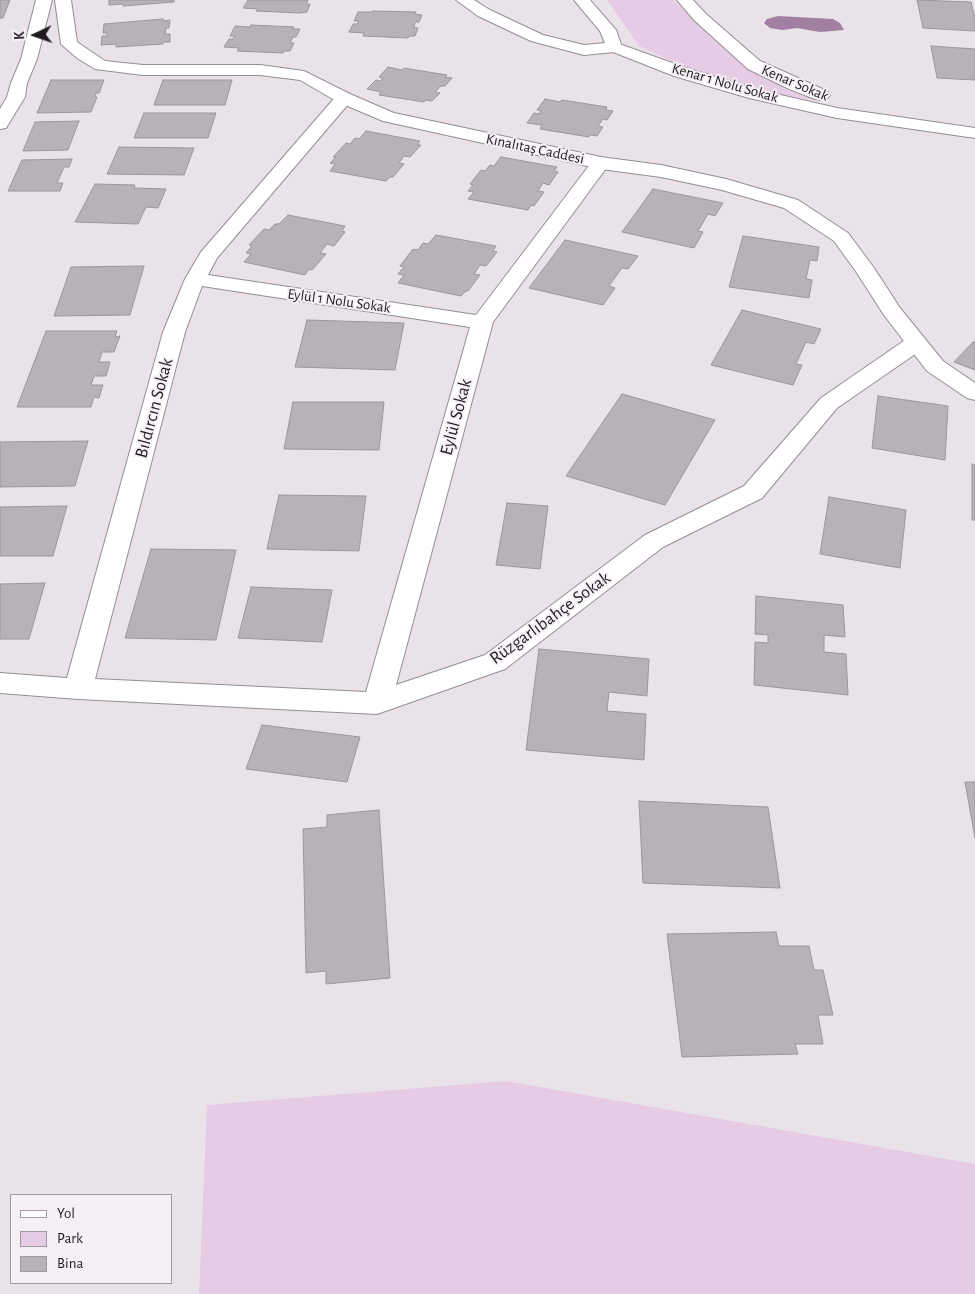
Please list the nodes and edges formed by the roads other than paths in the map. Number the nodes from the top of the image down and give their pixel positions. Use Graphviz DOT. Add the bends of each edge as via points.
graph roads {
  1 [pos="44,0"];
  2 [pos="63,0"];
  3 [pos="464,0"];
  4 [pos="582,0"];
  5 [pos="685,0"];
  6 [pos="614,47"];
  7 [pos="344,98"];
  8 [pos="837,113"];
  9 [pos="0,124"];
  10 [pos="975,133"];
  11 [pos="601,163"];
  12 [pos="195,279"];
  13 [pos="482,322"];
  14 [pos="916,343"];
  15 [pos="975,392"];
  16 [pos="0,682"];
  17 [pos="78,689"];
  18 [pos="377,702"];
  1 -- 9 [label="street" via="16,96"];
  2 -- 7 [label="street, Kınalıtaş Caddesi" via="69,44 101,64 143,70 260,70 304,76"];
  3 -- 6 [label="street" via="537,38 584,50"];
  4 -- 6 [label="street" via="608,30"];
  5 -- 8 [label="street, Kenar Sokak" via="754,66 840,102"];
  6 -- 8 [label="street, Kenar 1 Nolu Sokak" via="680,72"];
  7 -- 11 [label="street, Kınalıtaş Caddesi" via="389,117"];
  7 -- 12 [label="street, Bıldırcın Sokak" via="208,256"];
  8 -- 10 [label="street, Kenar Sokak"];
  11 -- 13 [label="street, Eylül Sokak"];
  11 -- 14 [label="street, Kınalıtaş Caddesi" via="661,171 726,185 791,204 841,237"];
  12 -- 13 [label="street, Eylül 1 Nolu Sokak"];
  12 -- 17 [label="street, Bıldırcın Sokak" via="174,332"];
  13 -- 18 [label="street, Eylül Sokak"];
  14 -- 15 [label="street, Kınalıtaş Caddesi" via="935,366"];
  14 -- 18 [label="street, Rüzgarlıbahçe Sokak" via="830,403 753,492 654,541 495,662"];
  16 -- 17 [label="street"];
  17 -- 18 [label="street, Rüzgarlıbahçe Sokak"];
}
